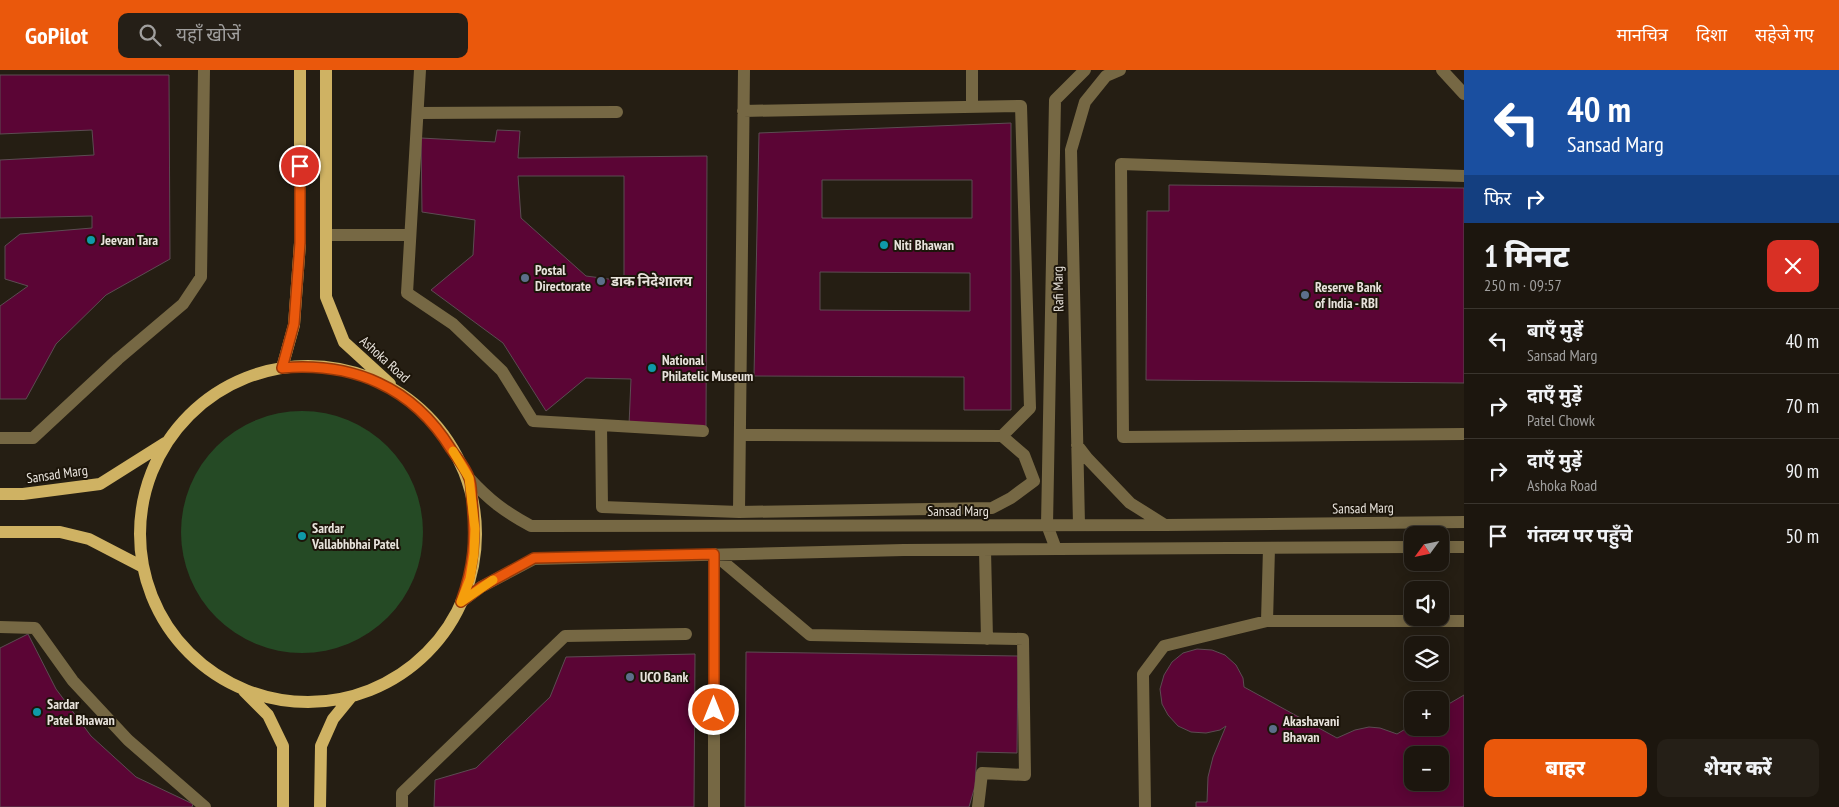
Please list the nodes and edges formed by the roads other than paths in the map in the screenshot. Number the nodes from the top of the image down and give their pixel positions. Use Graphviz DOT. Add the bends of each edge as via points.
graph roads {
  1 [pos="204,70"];
  2 [pos="300,70"];
  3 [pos="326,70"];
  4 [pos="420,70"];
  5 [pos="744,70"];
  6 [pos="972,70"];
  7 [pos="1084,70"];
  8 [pos="1120,70"];
  9 [pos="1442,70"];
  10 [pos="1464,94"];
  11 [pos="972,107"];
  12 [pos="744,111"];
  13 [pos="617,112"];
  14 [pos="418,113"];
  15 [pos="1464,176"];
  16 [pos="326,234"];
  17 [pos="410,235"];
  18 [pos="282,368"];
  19 [pos="409,401"];
  20 [pos="601,425"];
  21 [pos="703,431"];
  22 [pos="1464,434"];
  23 [pos="740,435"];
  24 [pos="1002,436"];
  25 [pos="0,438"];
  26 [pos="167,442"];
  27 [pos="1077,445"];
  28 [pos="469,478"];
  29 [pos="0,494"];
  30 [pos="739,512"];
  31 [pos="1464,522"];
  32 [pos="1047,525"];
  33 [pos="1079,525"];
  34 [pos="1165,525"];
  35 [pos="0,532"];
  36 [pos="1404,547"];
  37 [pos="1449,547"];
  38 [pos="1464,547"];
  39 [pos="1269,548"];
  40 [pos="1056,549"];
  41 [pos="985,550"];
  42 [pos="714,554"];
  43 [pos="143,567"];
  44 [pos="461,602"];
  45 [pos="1267,621"];
  46 [pos="1464,621"];
  47 [pos="0,627"];
  48 [pos="686,634"];
  49 [pos="987,639"];
  50 [pos="242,689"];
  51 [pos="351,697"];
  52 [pos="205,807"];
  53 [pos="283,807"];
  54 [pos="320,807"];
  55 [pos="402,807"];
  56 [pos="714,807"];
  57 [pos="978,807"];
  58 [pos="1145,807"];
  1 -- 25 [label="street" via="201,277 183,304 33,438"];
  2 -- 18 [label="main road" via="300,243 294,324"];
  3 -- 16 [label="main road, Ashoka Road"];
  4 -- 14 [label="street"];
  5 -- 12 [label="street"];
  6 -- 11 [label="street"];
  7 -- 32 [label="street, Rafi Marg" via="1055,100"];
  8 -- 27 [label="street, Rafi Marg" via="1106,76 1085,102 1071,150"];
  9 -- 10 [label="street"];
  11 -- 12 [label="street"];
  11 -- 24 [label="street" via="1021,106 1030,408"];
  12 -- 23 [label="street"];
  13 -- 14 [label="street"];
  14 -- 17 [label="street"];
  15 -- 22 [label="street" via="1121,164 1123,437"];
  16 -- 17 [label="street"];
  16 -- 19 [label="main road, Ashoka Road" via="326,297 344,342"];
  17 -- 20 [label="street" via="407,293 453,324 502,371 533,421"];
  18 -- 19 [label="main road" via="312,366 349,372 371,379"];
  18 -- 26 [label="main road" via="237,381 216,392 181,423"];
  19 -- 28 [label="main road" via="436,427"];
  20 -- 21 [label="street"];
  20 -- 30 [label="street" via="602,507"];
  23 -- 24 [label="street"];
  23 -- 30 [label="street"];
  24 -- 30 [label="street" via="1024,455 1034,481 992,508"];
  26 -- 29 [label="main road, Sansad Marg" via="100,484"];
  26 -- 43 [label="main road" via="152,471 142,502 139,535"];
  27 -- 33 [label="street, Rafi Marg"];
  27 -- 34 [label="street" via="1130,504"];
  28 -- 32 [label="street, Sansad Marg" via="487,498 531,526"];
  28 -- 44 [label="main road" via="475,529 474,554 470,579"];
  31 -- 34 [label="street, Sansad Marg"];
  32 -- 33 [label="street, Sansad Marg"];
  32 -- 40 [label="street"];
  33 -- 34 [label="street, Sansad Marg"];
  35 -- 43 [label="main road" via="60,532 89,539"];
  36 -- 39 [label="street"];
  37 -- 38 [label="street"];
  39 -- 40 [label="street"];
  39 -- 45 [label="street"];
  40 -- 41 [label="street"];
  41 -- 42 [label="street"];
  41 -- 49 [label="street"];
  42 -- 44 [label="street" via="534,558 481,587"];
  42 -- 49 [label="street" via="810,635"];
  42 -- 56 [label="street"];
  43 -- 50 [label="main road" via="156,606 177,640 207,669"];
  44 -- 51 [label="main road" via="447,628 428,652 405,672 379,687"];
  45 -- 46 [label="street"];
  45 -- 58 [label="street" via="1164,646 1143,674"];
  47 -- 52 [label="street" via="35,628 74,682 128,740"];
  48 -- 55 [label="street" via="565,636 402,794"];
  49 -- 57 [label="street" via="1022,639 1025,775 982,773"];
  50 -- 51 [label="main road" via="281,700 321,702"];
  50 -- 53 [label="main road" via="268,715 283,746"];
  51 -- 54 [label="main road" via="333,719 321,746"];
}
